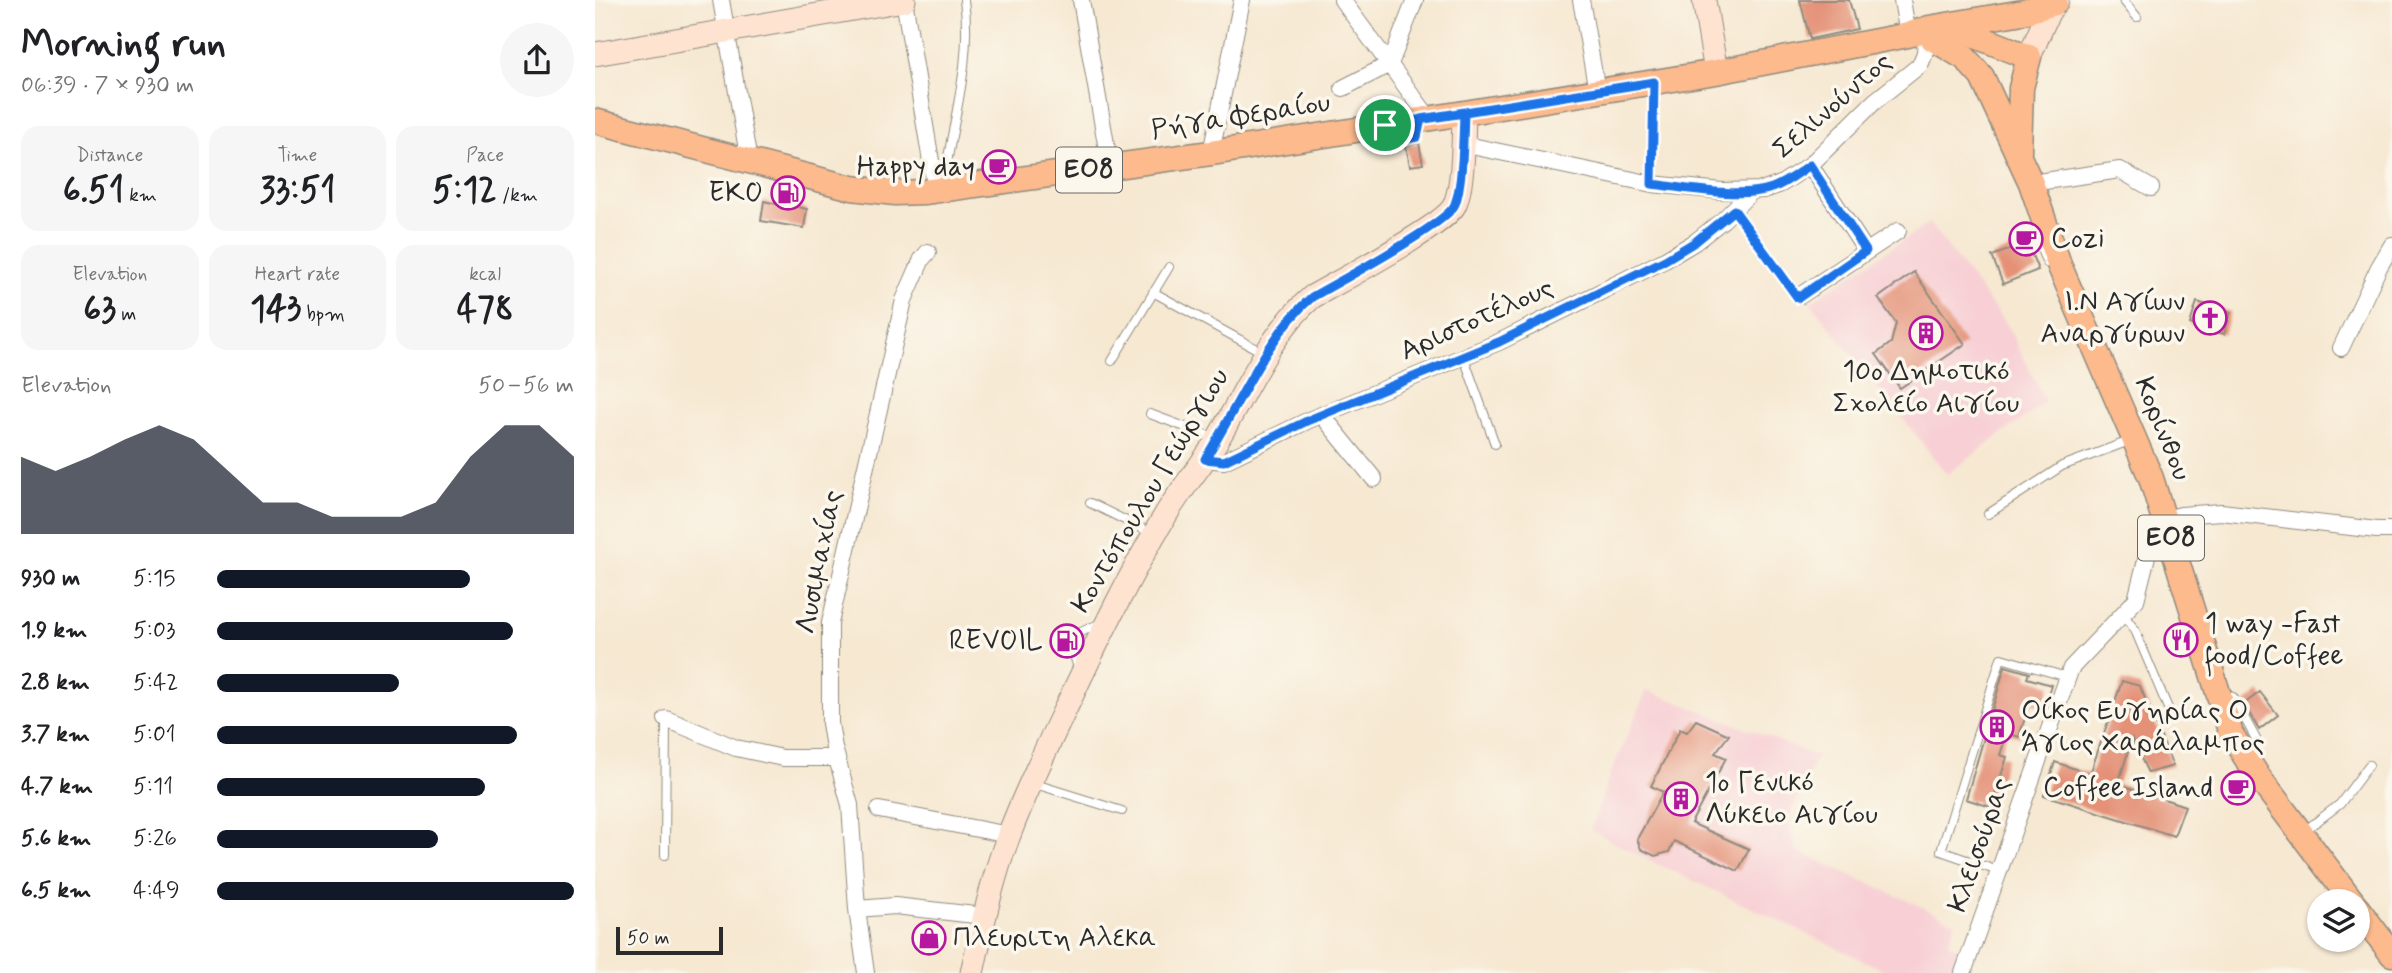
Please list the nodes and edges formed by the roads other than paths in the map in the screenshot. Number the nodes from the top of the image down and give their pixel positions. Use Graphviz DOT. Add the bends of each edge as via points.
graph roads {
  1 [pos="721,0"];
  2 [pos="904,0"];
  3 [pos="964,0"];
  4 [pos="1080,0"];
  5 [pos="1242,0"];
  6 [pos="1342,0"];
  7 [pos="1415,0"];
  8 [pos="1581,0"];
  9 [pos="1704,0"];
  10 [pos="1902,0"];
  11 [pos="2123,0"];
  12 [pos="2053,5"];
  13 [pos="2024,6"];
  14 [pos="2137,17"];
  15 [pos="727,31"];
  16 [pos="1926,35"];
  17 [pos="595,54"];
  18 [pos="2020,61"];
  19 [pos="1390,64"];
  20 [pos="1716,72"];
  21 [pos="1654,82"];
  22 [pos="1343,88"];
  23 [pos="1597,91"];
  24 [pos="1464,113"];
  25 [pos="1425,119"];
  26 [pos="595,121"];
  27 [pos="2005,130"];
  28 [pos="1462,144"];
  29 [pos="1211,153"];
  30 [pos="2019,157"];
  31 [pos="931,165"];
  32 [pos="1810,165"];
  33 [pos="1109,167"];
  34 [pos="766,169"];
  35 [pos="2031,183"];
  36 [pos="1652,184"];
  37 [pos="2151,188"];
  38 [pos="936,191"];
  39 [pos="1751,191"];
  40 [pos="1734,210"];
  41 [pos="1898,231"];
  42 [pos="2392,245"];
  43 [pos="1866,251"];
  44 [pos="927,252"];
  45 [pos="1169,267"];
  46 [pos="1153,292"];
  47 [pos="1801,295"];
  48 [pos="2341,348"];
  49 [pos="1267,355"];
  50 [pos="1464,358"];
  51 [pos="1112,360"];
  52 [pos="1150,414"];
  53 [pos="1322,415"];
  54 [pos="1218,439"];
  55 [pos="2134,439"];
  56 [pos="1495,444"];
  57 [pos="1205,459"];
  58 [pos="1374,479"];
  59 [pos="1090,503"];
  60 [pos="1988,514"];
  61 [pos="2166,519"];
  62 [pos="2392,530"];
  63 [pos="1154,534"];
  64 [pos="2124,615"];
  65 [pos="2067,677"];
  66 [pos="2170,713"];
  67 [pos="666,719"];
  68 [pos="837,758"];
  69 [pos="2369,765"];
  70 [pos="1032,783"];
  71 [pos="879,810"];
  72 [pos="1122,811"];
  73 [pos="2301,834"];
  74 [pos="1009,835"];
  75 [pos="666,855"];
  76 [pos="1998,871"];
  77 [pos="2343,889"];
  78 [pos="857,909"];
  79 [pos="984,916"];
  80 [pos="2370,925"];
  81 [pos="2392,954"];
  82 [pos="866,973"];
  83 [pos="972,973"];
  84 [pos="1963,973"];
  1 -- 15 [label="street"];
  2 -- 15 [label="main road"];
  2 -- 31 [label="street"];
  3 -- 31 [label="lane" via="968,26 947,163"];
  4 -- 33 [label="street"];
  5 -- 29 [label="street"];
  6 -- 19 [label="street"];
  7 -- 19 [label="street"];
  8 -- 23 [label="street"];
  9 -- 20 [label="main road"];
  10 -- 16 [label="street"];
  11 -- 14 [label="lane"];
  12 -- 13 [label="main road, Ρήγα Φεραίου"];
  12 -- 18 [label="main road" via="2029,33"];
  13 -- 16 [label="main road, Ρήγα Φεραίου"];
  15 -- 17 [label="main road"];
  15 -- 34 [label="street"];
  16 -- 18 [label="main road, ΕΟ8" via="1968,33"];
  16 -- 20 [label="main road, Ρήγα Φεραίου / ΕΟ8"];
  16 -- 27 [label="main road, ΕΟ8" via="1978,71"];
  16 -- 32 [label="street, Σελινούντος" via="1920,65 1875,101"];
  18 -- 27 [label="main road, ΕΟ8" via="2006,91"];
  18 -- 30 [label="main road, Κορίνθου / ΕΟ8"];
  19 -- 22 [label="street"];
  19 -- 25 [label="street"];
  20 -- 21 [label="main road, Ρήγα Φεραίου / ΕΟ8"];
  21 -- 23 [label="main road, Ρήγα Φεραίου / ΕΟ8"];
  21 -- 36 [label="lane"];
  23 -- 24 [label="main road, Ρήγα Φεραίου / ΕΟ8"];
  24 -- 25 [label="main road, Ρήγα Φεραίου / ΕΟ8"];
  24 -- 28 [label="main road, Κοντόπουλου Γεώργιου"];
  25 -- 29 [label="main road, Ρήγα Φεραίου / ΕΟ8"];
  26 -- 34 [label="main road, Ρήγα Φεραίου / ΕΟ8"];
  27 -- 30 [label="main road, Κορίνθου / ΕΟ8"];
  28 -- 36 [label="street, Σελινούντος"];
  28 -- 49 [label="main road, Κοντόπουλου Γεώργιου" via="1453,209 1312,297 1292,316"];
  29 -- 33 [label="main road, Ρήγα Φεραίου / ΕΟ8"];
  30 -- 35 [label="main road, Κορίνθου / ΕΟ8"];
  31 -- 38 [label="street"];
  32 -- 39 [label="street, Σελινούντος" via="1781,184"];
  32 -- 43 [label="street"];
  33 -- 38 [label="main road, Ρήγα Φεραίου / ΕΟ8"];
  34 -- 38 [label="main road, Ρήγα Φεραίου / ΕΟ8" via="804,181 868,190"];
  35 -- 37 [label="street" via="2120,170"];
  35 -- 55 [label="main road, Κορίνθου / ΕΟ8" via="2060,267"];
  36 -- 39 [label="street, Σελινούντος"];
  39 -- 40 [label="street, Αριστοτέλους"];
  40 -- 47 [label="lane" via="1798,298"];
  40 -- 50 [label="street, Αριστοτέλους" via="1665,260"];
  41 -- 43 [label="street"];
  42 -- 48 [label="street"];
  43 -- 47 [label="street"];
  44 -- 68 [label="street, Λυσιμαχίας" via="904,300 830,623 830,723"];
  45 -- 46 [label="lane"];
  46 -- 49 [label="lane"];
  46 -- 51 [label="lane"];
  49 -- 54 [label="main road, Κοντόπουλου Γεώργιου"];
  50 -- 53 [label="street, Αριστοτέλους"];
  50 -- 56 [label="lane"];
  52 -- 54 [label="lane"];
  53 -- 57 [label="street, Αριστοτέλους" via="1224,461"];
  53 -- 58 [label="street"];
  54 -- 57 [label="main road, Κοντόπουλου Γεώργιου"];
  55 -- 60 [label="lane" via="2062,466"];
  55 -- 61 [label="main road, Κορίνθου / ΕΟ8"];
  57 -- 63 [label="main road, Κοντόπουλου Γεώργιου"];
  59 -- 63 [label="lane"];
  61 -- 62 [label="street" via="2221,512"];
  61 -- 64 [label="street, Κλεισούρας" via="2150,544 2136,600"];
  61 -- 73 [label="main road, Κορίνθου / ΕΟ8" via="2231,734"];
  63 -- 70 [label="main road, Κοντόπουλου Γεώργιου" via="1107,620"];
  64 -- 65 [label="street, Κλεισούρας"];
  64 -- 66 [label="lane" via="2135,630"];
  65 -- 76 [label="street, Κλεισούρας"];
  65 -- 76 [label="lane" via="2001,658 1941,851"];
  67 -- 68 [label="street" via="736,748 783,758"];
  67 -- 75 [label="lane"];
  68 -- 78 [label="street, Λυσιμαχίας" via="849,805"];
  69 -- 73 [label="lane" via="2340,804"];
  70 -- 72 [label="lane"];
  70 -- 74 [label="main road, Κοντόπουλου Γεώργιου"];
  71 -- 74 [label="street"];
  73 -- 77 [label="main road, Κορίνθου / ΕΟ8"];
  74 -- 79 [label="main road, Κοντόπουλου Γεώργιου"];
  76 -- 84 [label="street, Κλεισούρας"];
  78 -- 79 [label="street" via="895,906"];
  78 -- 82 [label="street, Λυσιμαχίας"];
  79 -- 83 [label="main road, Κοντόπουλου Γεώργιου"];
  80 -- 81 [label="main road"];
}
